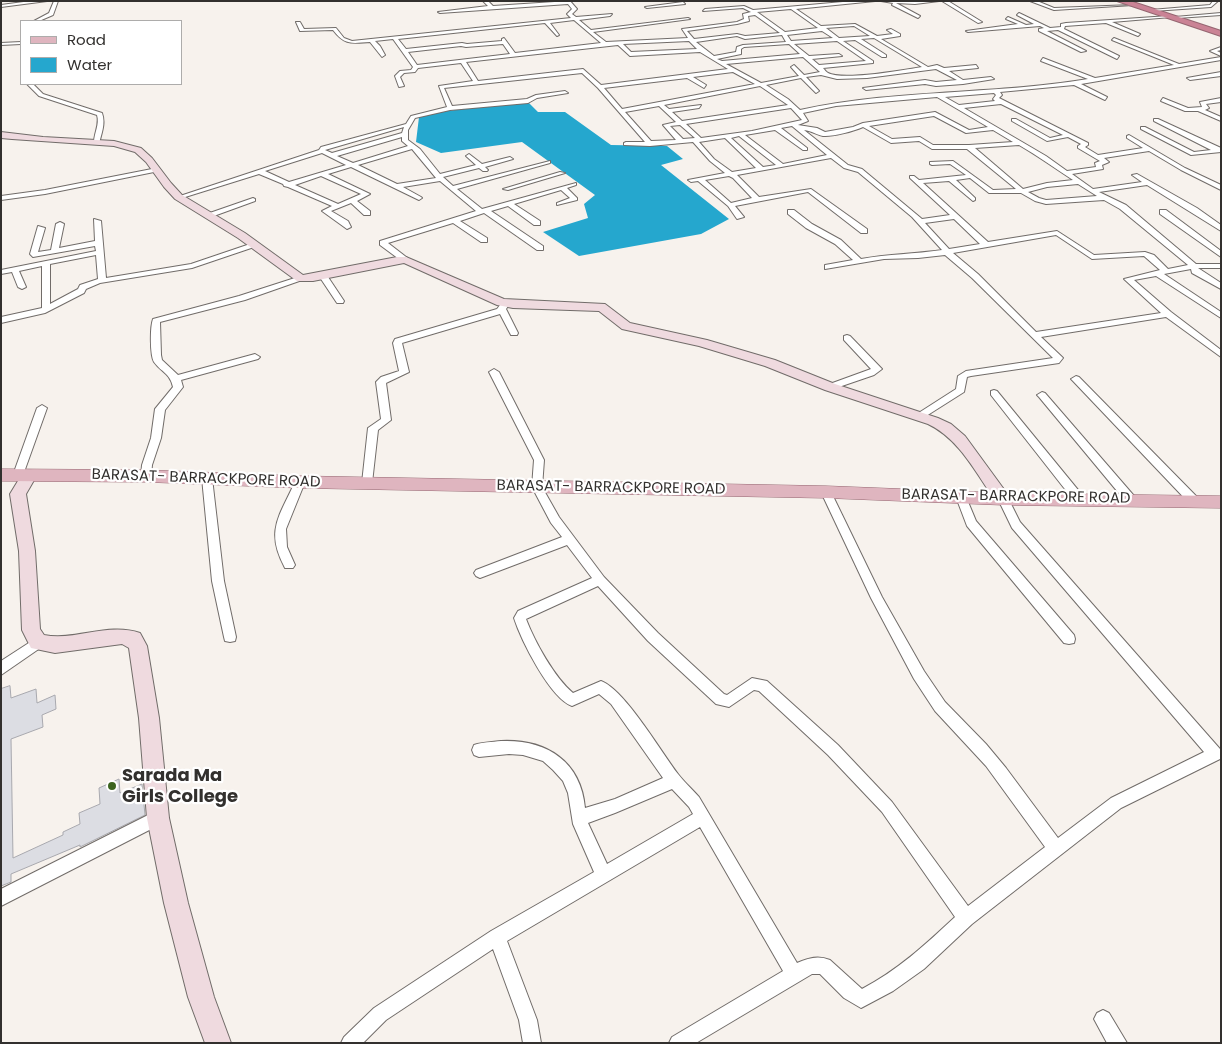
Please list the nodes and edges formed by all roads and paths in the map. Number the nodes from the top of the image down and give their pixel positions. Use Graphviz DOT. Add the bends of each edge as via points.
graph roads {
  1 [pos="45,1"];
  2 [pos="56,1"];
  3 [pos="485,1"];
  4 [pos="544,1"];
  5 [pos="555,1"];
  6 [pos="729,1"];
  7 [pos="873,1"];
  8 [pos="883,1"];
  9 [pos="935,1"];
  10 [pos="944,1"];
  11 [pos="1032,1"];
  12 [pos="1121,1"];
  13 [pos="1216,1"];
  14 [pos="568,2"];
  15 [pos="845,2"];
  16 [pos="855,2"];
  17 [pos="891,2"];
  18 [pos="15,3"];
  19 [pos="1130,3"];
  20 [pos="683,4"];
  21 [pos="666,5"];
  22 [pos="1,6"];
  23 [pos="492,7"];
  24 [pos="646,7"];
  25 [pos="744,7"];
  26 [pos="792,8"];
  27 [pos="864,8"];
  28 [pos="705,10"];
  29 [pos="1153,10"];
  30 [pos="440,12"];
  31 [pos="594,12"];
  32 [pos="754,12"];
  33 [pos="675,13"];
  34 [pos="568,14"];
  35 [pos="1019,14"];
  36 [pos="1221,14"];
  37 [pos="550,15"];
  38 [pos="1199,15"];
  39 [pos="681,16"];
  40 [pos="610,17"];
  41 [pos="918,17"];
  42 [pos="1173,17"];
  43 [pos="688,19"];
  44 [pos="1008,19"];
  45 [pos="38,20"];
  46 [pos="576,20"];
  47 [pos="1213,20"];
  48 [pos="1104,21"];
  49 [pos="547,22"];
  50 [pos="980,22"];
  51 [pos="988,22"];
  52 [pos="298,23"];
  53 [pos="966,23"];
  54 [pos="1024,26"];
  55 [pos="823,28"];
  56 [pos="1040,28"];
  57 [pos="1060,29"];
  58 [pos="889,30"];
  59 [pos="590,31"];
  60 [pos="968,31"];
  61 [pos="1024,32"];
  62 [pos="1221,32"];
  63 [pos="784,34"];
  64 [pos="557,35"];
  65 [pos="1138,35"];
  66 [pos="875,37"];
  67 [pos="395,38"];
  68 [pos="857,39"];
  69 [pos="1114,39"];
  70 [pos="372,40"];
  71 [pos="691,40"];
  72 [pos="840,40"];
  73 [pos="789,42"];
  74 [pos="20,43"];
  75 [pos="1,44"];
  76 [pos="611,44"];
  77 [pos="620,44"];
  78 [pos="1221,48"];
  79 [pos="702,50"];
  80 [pos="405,51"];
  81 [pos="1083,51"];
  82 [pos="382,55"];
  83 [pos="514,55"];
  84 [pos="839,56"];
  85 [pos="884,56"];
  86 [pos="1221,56"];
  87 [pos="806,57"];
  88 [pos="1116,57"];
  89 [pos="713,58"];
  90 [pos="1043,60"];
  91 [pos="462,62"];
  92 [pos="721,63"];
  93 [pos="1177,64"];
  94 [pos="976,66"];
  95 [pos="416,67"];
  96 [pos="794,67"];
  97 [pos="819,68"];
  98 [pos="960,68"];
  99 [pos="928,69"];
  100 [pos="735,70"];
  101 [pos="943,70"];
  102 [pos="826,73"];
  103 [pos="1219,75"];
  104 [pos="801,76"];
  105 [pos="850,76"];
  106 [pos="689,77"];
  107 [pos="1190,78"];
  108 [pos="991,79"];
  109 [pos="978,80"];
  110 [pos="1095,80"];
  111 [pos="476,82"];
  112 [pos="964,82"];
  113 [pos="1075,82"];
  114 [pos="31,85"];
  115 [pos="761,85"];
  116 [pos="401,86"];
  117 [pos="704,86"];
  118 [pos="600,87"];
  119 [pos="866,88"];
  120 [pos="816,91"];
  121 [pos="994,92"];
  122 [pos="565,93"];
  123 [pos="939,96"];
  124 [pos="689,98"];
  125 [pos="1105,98"];
  126 [pos="882,100"];
  127 [pos="1163,100"];
  128 [pos="1221,100"];
  129 [pos="1001,102"];
  130 [pos="659,104"];
  131 [pos="699,106"];
  132 [pos="791,106"];
  133 [pos="959,107"];
  134 [pos="450,108"];
  135 [pos="1199,109"];
  136 [pos="621,110"];
  137 [pos="667,111"];
  138 [pos="800,112"];
  139 [pos="712,117"];
  140 [pos="1014,120"];
  141 [pos="1156,120"];
  142 [pos="1221,120"];
  143 [pos="805,121"];
  144 [pos="680,122"];
  145 [pos="408,125"];
  146 [pos="863,125"];
  147 [pos="796,126"];
  148 [pos="777,128"];
  149 [pos="993,128"];
  150 [pos="1143,128"];
  151 [pos="815,129"];
  152 [pos="1028,129"];
  153 [pos="1019,130"];
  154 [pos="1010,131"];
  155 [pos="1000,133"];
  156 [pos="404,134"];
  157 [pos="1,135"];
  158 [pos="741,135"];
  159 [pos="1070,135"];
  160 [pos="726,136"];
  161 [pos="1129,137"];
  162 [pos="697,140"];
  163 [pos="681,141"];
  164 [pos="97,143"];
  165 [pos="1019,143"];
  166 [pos="626,144"];
  167 [pos="650,144"];
  168 [pos="412,147"];
  169 [pos="969,147"];
  170 [pos="805,149"];
  171 [pos="1151,149"];
  172 [pos="1219,150"];
  173 [pos="322,151"];
  174 [pos="1199,154"];
  175 [pos="332,155"];
  176 [pos="469,156"];
  177 [pos="832,156"];
  178 [pos="1098,157"];
  179 [pos="510,158"];
  180 [pos="1189,158"];
  181 [pos="1181,160"];
  182 [pos="548,162"];
  183 [pos="1172,162"];
  184 [pos="932,163"];
  185 [pos="352,165"];
  186 [pos="482,166"];
  187 [pos="782,166"];
  188 [pos="157,170"];
  189 [pos="761,170"];
  190 [pos="259,171"];
  191 [pos="562,173"];
  192 [pos="728,173"];
  193 [pos="1064,173"];
  194 [pos="321,174"];
  195 [pos="1135,175"];
  196 [pos="972,176"];
  197 [pos="440,177"];
  198 [pos="492,177"];
  199 [pos="950,178"];
  200 [pos="700,179"];
  201 [pos="691,180"];
  202 [pos="1077,182"];
  203 [pos="1148,183"];
  204 [pos="574,184"];
  205 [pos="286,185"];
  206 [pos="1046,185"];
  207 [pos="395,187"];
  208 [pos="452,188"];
  209 [pos="562,188"];
  210 [pos="1221,188"];
  211 [pos="506,189"];
  212 [pos="1053,190"];
  213 [pos="1022,191"];
  214 [pos="1092,192"];
  215 [pos="1060,195"];
  216 [pos="180,197"];
  217 [pos="1,198"];
  218 [pos="419,198"];
  219 [pos="1103,198"];
  220 [pos="757,199"];
  221 [pos="973,199"];
  222 [pos="253,200"];
  223 [pos="352,200"];
  224 [pos="1067,200"];
  225 [pos="519,201"];
  226 [pos="509,204"];
  227 [pos="559,204"];
  228 [pos="730,204"];
  229 [pos="337,206"];
  230 [pos="484,212"];
  231 [pos="791,212"];
  232 [pos="1163,212"];
  233 [pos="366,213"];
  234 [pos="208,215"];
  235 [pos="740,217"];
  236 [pos="954,217"];
  237 [pos="454,220"];
  238 [pos="97,221"];
  239 [pos="920,221"];
  240 [pos="537,223"];
  241 [pos="60,224"];
  242 [pos="346,227"];
  243 [pos="41,228"];
  244 [pos="1221,229"];
  245 [pos="864,231"];
  246 [pos="484,240"];
  247 [pos="256,245"];
  248 [pos="986,245"];
  249 [pos="100,248"];
  250 [pos="540,248"];
  251 [pos="54,252"];
  252 [pos="947,252"];
  253 [pos="1221,255"];
  254 [pos="406,260"];
  255 [pos="860,262"];
  256 [pos="46,263"];
  257 [pos="1194,266"];
  258 [pos="1221,266"];
  259 [pos="828,267"];
  260 [pos="15,270"];
  261 [pos="1,272"];
  262 [pos="1161,272"];
  263 [pos="323,276"];
  264 [pos="301,279"];
  265 [pos="100,282"];
  266 [pos="22,287"];
  267 [pos="1221,288"];
  268 [pos="340,301"];
  269 [pos="504,307"];
  270 [pos="46,309"];
  271 [pos="1168,314"];
  272 [pos="1221,316"];
  273 [pos="1,320"];
  274 [pos="514,333"];
  275 [pos="1035,335"];
  276 [pos="847,338"];
  277 [pos="1221,354"];
  278 [pos="255,357"];
  279 [pos="494,372"];
  280 [pos="176,378"];
  281 [pos="1076,379"];
  282 [pos="830,387"];
  283 [pos="994,393"];
  284 [pos="1042,395"];
  285 [pos="42,408"];
  286 [pos="920,416"];
  287 [pos="1,475"];
  288 [pos="24,475"];
  289 [pos="146,476"];
  290 [pos="207,478"];
  291 [pos="300,482"];
  292 [pos="367,483"];
  293 [pos="537,487"];
  294 [pos="826,492"];
  295 [pos="961,497"];
  296 [pos="1003,499"];
  297 [pos="1079,499"];
  298 [pos="1130,500"];
  299 [pos="1195,502"];
  300 [pos="1221,502"];
  301 [pos="570,539"];
  302 [pos="289,566"];
  303 [pos="480,573"];
  304 [pos="600,580"];
  305 [pos="230,637"];
  306 [pos="1069,639"];
  307 [pos="38,642"];
  308 [pos="1,669"];
  309 [pos="478,750"];
  310 [pos="1218,756"];
  311 [pos="674,781"];
  312 [pos="703,817"];
  313 [pos="158,818"];
  314 [pos="579,818"];
  315 [pos="1056,849"];
  316 [pos="603,874"];
  317 [pos="1,898"];
  318 [pos="966,918"];
  319 [pos="497,937"];
  320 [pos="794,974"];
  321 [pos="1103,1019"];
  322 [pos="218,1043"];
  323 [pos="350,1043"];
  324 [pos="532,1043"];
  325 [pos="678,1043"];
  326 [pos="1118,1043"];
  1 -- 18 [label="street"];
  2 -- 45 [label="street" via="51,14"];
  3 -- 23 [label="street"];
  4 -- 5 [label="street"];
  6 -- 25 [label="street"];
  7 -- 16 [label="street"];
  8 -- 17 [label="street"];
  9 -- 17 [label="street"];
  10 -- 50 [label="street"];
  11 -- 19 [label="street" via="1054,9"];
  12 -- 19 [label="highway"];
  13 -- 29 [label="street" via="1211,6"];
  14 -- 23 [label="street"];
  14 -- 34 [label="street" via="575,9"];
  15 -- 16 [label="street"];
  15 -- 26 [label="street"];
  16 -- 27 [label="street"];
  17 -- 41 [label="street"];
  18 -- 22 [label="street"];
  19 -- 29 [label="highway"];
  19 -- 42 [label="highway"];
  20 -- 21 [label="street"];
  21 -- 24 [label="street"];
  23 -- 30 [label="street"];
  25 -- 28 [label="street"];
  25 -- 32 [label="street"];
  26 -- 32 [label="street"];
  26 -- 55 [label="street"];
  29 -- 42 [label="highway"];
  31 -- 34 [label="street"];
  32 -- 63 [label="street"];
  32 -- 71 [label="street" via="745,15 747,20 737,23 684,30"];
  33 -- 39 [label="street"];
  34 -- 37 [label="street"];
  34 -- 46 [label="street"];
  35 -- 56 [label="street"];
  36 -- 38 [label="street"];
  38 -- 42 [label="street"];
  38 -- 47 [label="street"];
  40 -- 46 [label="street"];
  42 -- 48 [label="street"];
  42 -- 62 [label="highway"];
  43 -- 59 [label="street"];
  44 -- 54 [label="street"];
  46 -- 49 [label="street"];
  46 -- 59 [label="street"];
  48 -- 57 [label="street" via="1065,24"];
  48 -- 65 [label="street"];
  49 -- 64 [label="street"];
  49 -- 67 [label="street" via="527,27"];
  50 -- 51 [label="street"];
  50 -- 53 [label="street"];
  52 -- 70 [label="street" via="302,30 334,29 342,39 351,42"];
  54 -- 56 [label="street"];
  54 -- 60 [label="street"];
  55 -- 63 [label="street"];
  55 -- 66 [label="street" via="855,25"];
  55 -- 72 [label="street"];
  56 -- 57 [label="street"];
  56 -- 61 [label="street"];
  56 -- 81 [label="street"];
  57 -- 88 [label="street"];
  58 -- 66 [label="street" via="898,35"];
  59 -- 76 [label="street" via="602,42"];
  63 -- 71 [label="street"];
  63 -- 73 [label="street"];
  66 -- 68 [label="street"];
  66 -- 99 [label="street"];
  67 -- 70 [label="street"];
  67 -- 80 [label="street"];
  68 -- 72 [label="street"];
  68 -- 85 [label="street"];
  69 -- 93 [label="street"];
  70 -- 82 [label="street"];
  71 -- 77 [label="street"];
  71 -- 79 [label="street"];
  72 -- 73 [label="street"];
  72 -- 97 [label="street" via="871,62"];
  73 -- 87 [label="street"];
  73 -- 89 [label="street" via="741,46 739,53"];
  74 -- 75 [label="street"];
  76 -- 77 [label="street"];
  76 -- 83 [label="street"];
  77 -- 79 [label="street" via="630,54"];
  78 -- 86 [label="street" via="1213,51"];
  79 -- 89 [label="street"];
  80 -- 83 [label="street" via="505,40"];
  80 -- 95 [label="street"];
  83 -- 91 [label="street"];
  84 -- 87 [label="street"];
  86 -- 93 [label="street"];
  87 -- 92 [label="street"];
  87 -- 97 [label="street"];
  89 -- 92 [label="street"];
  90 -- 110 [label="street"];
  91 -- 95 [label="street"];
  91 -- 111 [label="street"];
  92 -- 100 [label="street"];
  93 -- 110 [label="street"];
  94 -- 98 [label="street"];
  95 -- 116 [label="street" via="397,77"];
  96 -- 104 [label="street"];
  97 -- 102 [label="street"];
  98 -- 101 [label="street"];
  98 -- 109 [label="street"];
  99 -- 101 [label="street"];
  99 -- 105 [label="street"];
  100 -- 106 [label="street"];
  100 -- 115 [label="street"];
  101 -- 112 [label="street"];
  102 -- 104 [label="street"];
  102 -- 105 [label="street" via="835,77"];
  103 -- 107 [label="street"];
  104 -- 115 [label="street"];
  104 -- 120 [label="street"];
  105 -- 119 [label="street"];
  106 -- 117 [label="street"];
  106 -- 118 [label="street"];
  108 -- 109 [label="street"];
  109 -- 112 [label="street"];
  109 -- 121 [label="street"];
  110 -- 113 [label="street"];
  111 -- 118 [label="street" via="580,70"];
  111 -- 134 [label="street" via="441,87"];
  112 -- 119 [label="street"];
  113 -- 121 [label="street"];
  113 -- 125 [label="street"];
  114 -- 164 [label="street" via="41,95 100,114 102,123"];
  115 -- 124 [label="street"];
  115 -- 132 [label="street"];
  118 -- 136 [label="street"];
  119 -- 126 [label="street"];
  121 -- 123 [label="street"];
  121 -- 129 [label="street"];
  122 -- 134 [label="street" via="526,101"];
  123 -- 126 [label="street"];
  123 -- 133 [label="street"];
  124 -- 130 [label="street"];
  124 -- 131 [label="street"];
  126 -- 138 [label="street" via="836,104"];
  127 -- 135 [label="street" via="1187,110"];
  128 -- 135 [label="street" via="1203,102 1207,108"];
  129 -- 133 [label="street"];
  129 -- 159 [label="street"];
  130 -- 136 [label="street"];
  130 -- 137 [label="street"];
  131 -- 137 [label="street"];
  131 -- 139 [label="street"];
  132 -- 138 [label="street"];
  132 -- 139 [label="street"];
  133 -- 149 [label="street"];
  134 -- 145 [label="street" via="416,116"];
  135 -- 142 [label="street"];
  136 -- 167 [label="street"];
  137 -- 144 [label="street"];
  138 -- 143 [label="street"];
  139 -- 144 [label="street"];
  140 -- 152 [label="street"];
  141 -- 172 [label="street"];
  143 -- 147 [label="street"];
  143 -- 151 [label="street"];
  144 -- 162 [label="street"];
  144 -- 163 [label="street" via="666,127"];
  145 -- 156 [label="street"];
  145 -- 173 [label="street" via="322,148"];
  146 -- 149 [label="street" via="936,114 968,132"];
  146 -- 151 [label="street" via="827,134"];
  146 -- 169 [label="street" via="895,142 920,139 932,147"];
  147 -- 148 [label="street"];
  147 -- 151 [label="street"];
  147 -- 177 [label="street"];
  148 -- 158 [label="street"];
  148 -- 170 [label="street"];
  149 -- 155 [label="street"];
  150 -- 174 [label="street" via="1190,153"];
  152 -- 153 [label="street"];
  152 -- 159 [label="street" via="1049,140"];
  154 -- 155 [label="street"];
  155 -- 165 [label="street"];
  156 -- 168 [label="street" via="405,141"];
  156 -- 175 [label="street"];
  157 -- 164 [label="street"];
  158 -- 160 [label="street"];
  158 -- 187 [label="street"];
  159 -- 178 [label="street" via="1086,144 1080,147"];
  160 -- 162 [label="street"];
  160 -- 189 [label="street"];
  161 -- 171 [label="street"];
  162 -- 163 [label="street"];
  162 -- 192 [label="street"];
  163 -- 167 [label="street"];
  164 -- 188 [label="street" via="140,151"];
  165 -- 169 [label="street"];
  165 -- 193 [label="street"];
  166 -- 167 [label="street"];
  168 -- 185 [label="street"];
  168 -- 197 [label="street"];
  169 -- 213 [label="street"];
  171 -- 178 [label="street"];
  171 -- 183 [label="street"];
  172 -- 174 [label="street"];
  173 -- 175 [label="street"];
  173 -- 190 [label="street"];
  174 -- 180 [label="street"];
  175 -- 185 [label="street"];
  176 -- 186 [label="street"];
  177 -- 187 [label="street"];
  177 -- 239 [label="street" via="848,168 860,170"];
  178 -- 193 [label="street" via="1106,162 1097,164 1101,168"];
  179 -- 186 [label="street"];
  181 -- 183 [label="street"];
  182 -- 198 [label="street"];
  183 -- 210 [label="street"];
  184 -- 196 [label="street" via="950,161"];
  185 -- 194 [label="street"];
  185 -- 207 [label="street"];
  186 -- 197 [label="street"];
  186 -- 198 [label="street"];
  187 -- 189 [label="street"];
  188 -- 216 [label="street" via="170,190"];
  188 -- 217 [label="street"];
  189 -- 192 [label="street"];
  190 -- 205 [label="street"];
  190 -- 216 [label="street"];
  191 -- 211 [label="street"];
  192 -- 200 [label="street"];
  192 -- 220 [label="street"];
  193 -- 202 [label="street"];
  194 -- 205 [label="street"];
  194 -- 223 [label="street" via="367,194"];
  195 -- 203 [label="street"];
  196 -- 199 [label="street"];
  196 -- 213 [label="street" via="991,192"];
  197 -- 207 [label="street"];
  197 -- 208 [label="street"];
  198 -- 208 [label="street"];
  198 -- 211 [label="street"];
  199 -- 221 [label="street"];
  199 -- 236 [label="street" via="915,180"];
  200 -- 201 [label="street"];
  200 -- 228 [label="street"];
  202 -- 206 [label="street"];
  202 -- 214 [label="street"];
  203 -- 214 [label="street"];
  203 -- 244 [label="street"];
  204 -- 209 [label="street"];
  205 -- 229 [label="street"];
  206 -- 212 [label="street"];
  206 -- 213 [label="street"];
  207 -- 218 [label="street"];
  208 -- 230 [label="street"];
  209 -- 225 [label="street"];
  209 -- 227 [label="street" via="575,199"];
  211 -- 225 [label="street"];
  213 -- 224 [label="street" via="1041,202"];
  214 -- 219 [label="street"];
  215 -- 224 [label="street"];
  216 -- 234 [label="street" via="194,209"];
  219 -- 224 [label="street"];
  219 -- 257 [label="street" via="1123,207"];
  220 -- 228 [label="street"];
  220 -- 245 [label="street" via="808,190"];
  222 -- 234 [label="street"];
  223 -- 229 [label="street"];
  223 -- 233 [label="street"];
  225 -- 226 [label="street"];
  226 -- 230 [label="street"];
  226 -- 240 [label="street"];
  228 -- 235 [label="street"];
  229 -- 242 [label="street" via="326,211"];
  230 -- 237 [label="street"];
  230 -- 250 [label="street"];
  231 -- 255 [label="street" via="838,242"];
  232 -- 253 [label="street"];
  234 -- 247 [label="street"];
  236 -- 239 [label="street"];
  236 -- 248 [label="street"];
  237 -- 246 [label="street"];
  237 -- 254 [label="street" via="383,243"];
  238 -- 249 [label="street"];
  239 -- 252 [label="street"];
  241 -- 251 [label="street"];
  243 -- 251 [label="street" via="34,255"];
  247 -- 264 [label="street"];
  247 -- 265 [label="street" via="192,266"];
  248 -- 252 [label="street"];
  248 -- 262 [label="street" via="1055,233 1092,257 1145,254"];
  249 -- 251 [label="street"];
  249 -- 256 [label="street"];
  249 -- 265 [label="street"];
  252 -- 255 [label="street"];
  252 -- 275 [label="street"];
  254 -- 263 [label="street"];
  254 -- 269 [label="street"];
  255 -- 259 [label="street"];
  256 -- 260 [label="street"];
  256 -- 270 [label="street"];
  257 -- 258 [label="street"];
  257 -- 262 [label="street"];
  257 -- 267 [label="street" via="1195,271"];
  260 -- 261 [label="street"];
  260 -- 266 [label="street"];
  262 -- 271 [label="street" via="1128,279"];
  262 -- 272 [label="street"];
  263 -- 264 [label="street"];
  263 -- 268 [label="street"];
  264 -- 280 [label="street" via="156,321 158,361"];
  265 -- 270 [label="street" via="84,287"];
  269 -- 274 [label="street"];
  269 -- 282 [label="street" via="601,307 626,326 770,363"];
  269 -- 292 [label="street" via="398,341 404,372 381,382 386,420 373,428"];
  270 -- 273 [label="street"];
  271 -- 275 [label="street"];
  271 -- 277 [label="street"];
  275 -- 286 [label="street" via="1058,360 963,376 963,389"];
  276 -- 282 [label="street" via="877,369"];
  278 -- 280 [label="street"];
  279 -- 293 [label="street" via="538,460"];
  280 -- 289 [label="street" via="178,387 160,409"];
  281 -- 299 [label="street"];
  282 -- 286 [label="street"];
  283 -- 297 [label="street"];
  284 -- 298 [label="street"];
  285 -- 288 [label="street"];
  286 -- 296 [label="street" via="946,427 960,438"];
  287 -- 288 [label="main road, BARASAT- BARRACKPORE ROAD"];
  288 -- 289 [label="main road, BARASAT- BARRACKPORE ROAD"];
  288 -- 307 [label="street" via="18,494 27,551 31,630"];
  289 -- 290 [label="main road, BARASAT- BARRACKPORE ROAD"];
  290 -- 291 [label="main road, BARASAT- BARRACKPORE ROAD"];
  290 -- 305 [label="street" via="218,581"];
  291 -- 292 [label="main road, BARASAT- BARRACKPORE ROAD"];
  291 -- 302 [label="street" via="280,529 281,547"];
  292 -- 293 [label="main road, BARASAT- BARRACKPORE ROAD"];
  293 -- 294 [label="main road, BARASAT- BARRACKPORE ROAD"];
  293 -- 301 [label="street"];
  294 -- 295 [label="main road, BARASAT- BARRACKPORE ROAD"];
  294 -- 315 [label="street" via="904,651 936,701 994,765"];
  295 -- 296 [label="main road, BARASAT- BARRACKPORE ROAD"];
  295 -- 306 [label="street" via="971,524"];
  296 -- 297 [label="main road, BARASAT- BARRACKPORE ROAD"];
  296 -- 310 [label="street" via="1016,525"];
  297 -- 298 [label="main road, BARASAT- BARRACKPORE ROAD"];
  298 -- 299 [label="main road, BARASAT- BARRACKPORE ROAD"];
  299 -- 300 [label="main road, BARASAT- BARRACKPORE ROAD"];
  301 -- 303 [label="street"];
  301 -- 304 [label="street"];
  304 -- 311 [label="street" via="522,615 521,623 566,697 572,700 598,688 604,689 616,700"];
  304 -- 318 [label="street" via="653,637 720,700 730,701 752,684 762,685 833,750 888,807"];
  307 -- 308 [label="street"];
  307 -- 313 [label="street" via="55,645 122,636 133,639 138,646 149,718"];
  309 -- 314 [label="street" via="504,746 549,756 565,770 576,792"];
  310 -- 315 [label="street" via="1116,803"];
  311 -- 312 [label="street"];
  311 -- 314 [label="street"];
  312 -- 316 [label="street"];
  312 -- 320 [label="street"];
  313 -- 317 [label="street"];
  313 -- 322 [label="street" via="201,997"];
  314 -- 316 [label="street"];
  315 -- 318 [label="street"];
  316 -- 319 [label="street"];
  318 -- 320 [label="street" via="918,963 861,999 824,966 818,964"];
  319 -- 323 [label="street" via="380,1014"];
  319 -- 324 [label="street" via="528,1020"];
  320 -- 325 [label="street"];
  321 -- 326 [label="street"];
}
